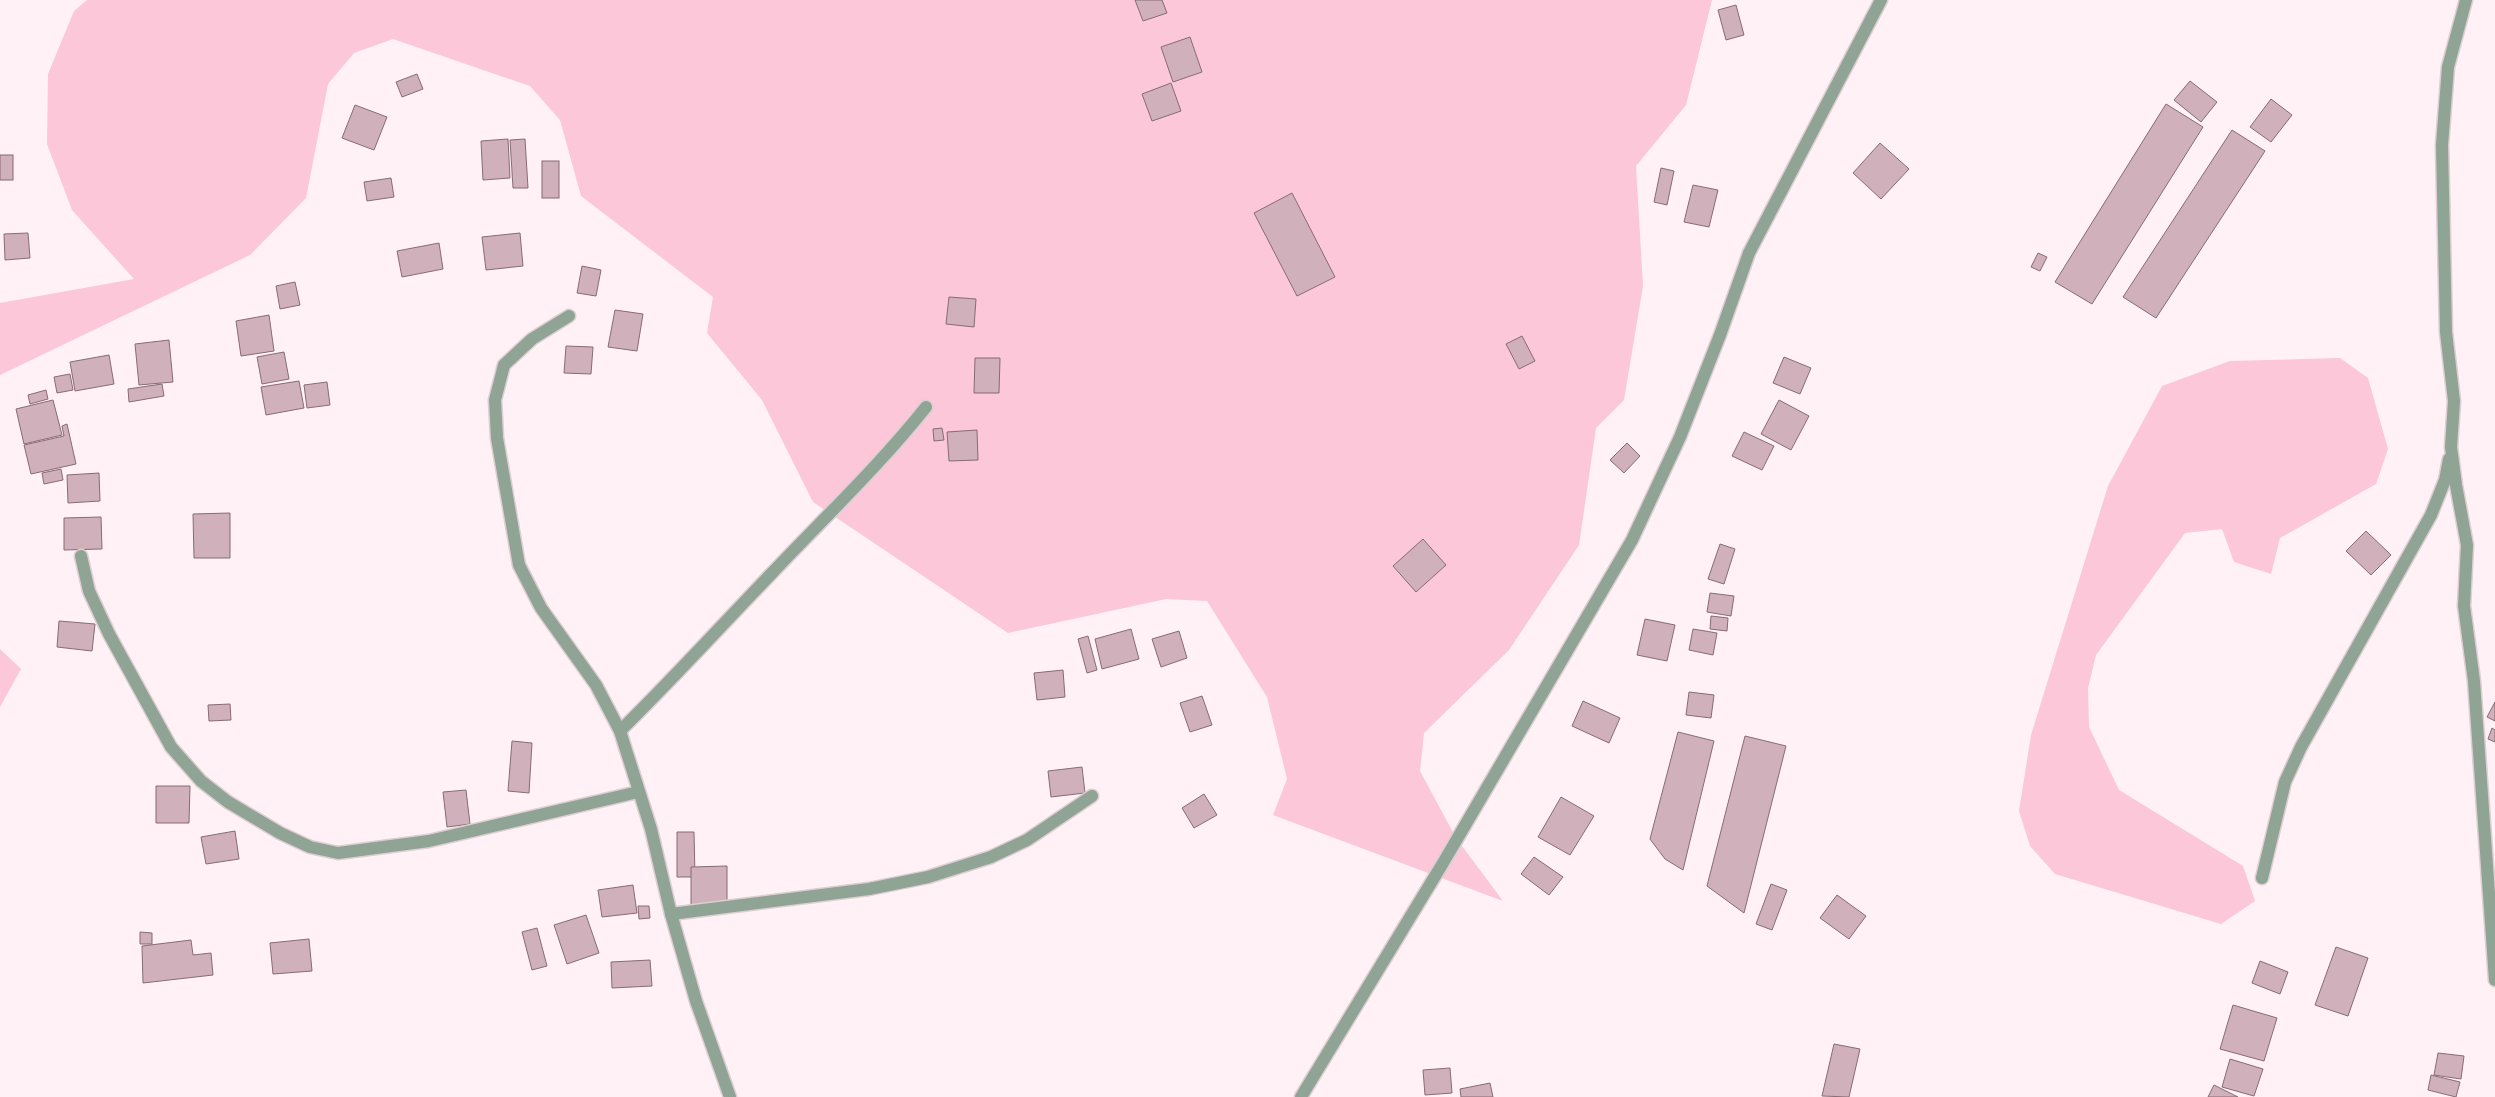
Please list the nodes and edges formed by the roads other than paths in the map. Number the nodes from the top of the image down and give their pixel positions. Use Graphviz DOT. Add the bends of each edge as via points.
graph roads {
  1 [pos="1881,0"];
  2 [pos="2466,0"];
  3 [pos="569,316"];
  4 [pos="926,407"];
  5 [pos="2451,447"];
  6 [pos="81,556"];
  7 [pos="620,730"];
  8 [pos="638,792"];
  9 [pos="1092,796"];
  10 [pos="2262,878"];
  11 [pos="670,914"];
  12 [pos="2495,980"];
  13 [pos="730,1097"];
  14 [pos="1301,1097"];
  1 -- 14 [label="street" via="1748,253 1680,437 1632,540 1443,863"];
  2 -- 5 [label="street" via="2448,67 2442,145 2446,332 2454,402"];
  3 -- 7 [label="street" via="532,339 504,364 495,400 497,438 519,565 541,608 596,685"];
  4 -- 7 [label="street" via="889,453"];
  5 -- 10 [label="street" via="2445,480 2431,515 2301,747 2285,782"];
  5 -- 12 [label="street" via="2468,545 2464,606 2474,681"];
  6 -- 8 [label="street" via="89,591 104,626 171,747 201,781 228,802 310,847 338,852 429,841"];
  7 -- 8 [label="street"];
  8 -- 11 [label="street" via="651,829"];
  9 -- 11 [label="street" via="1027,840 991,858 928,877 869,889"];
  11 -- 13 [label="street"];
}
